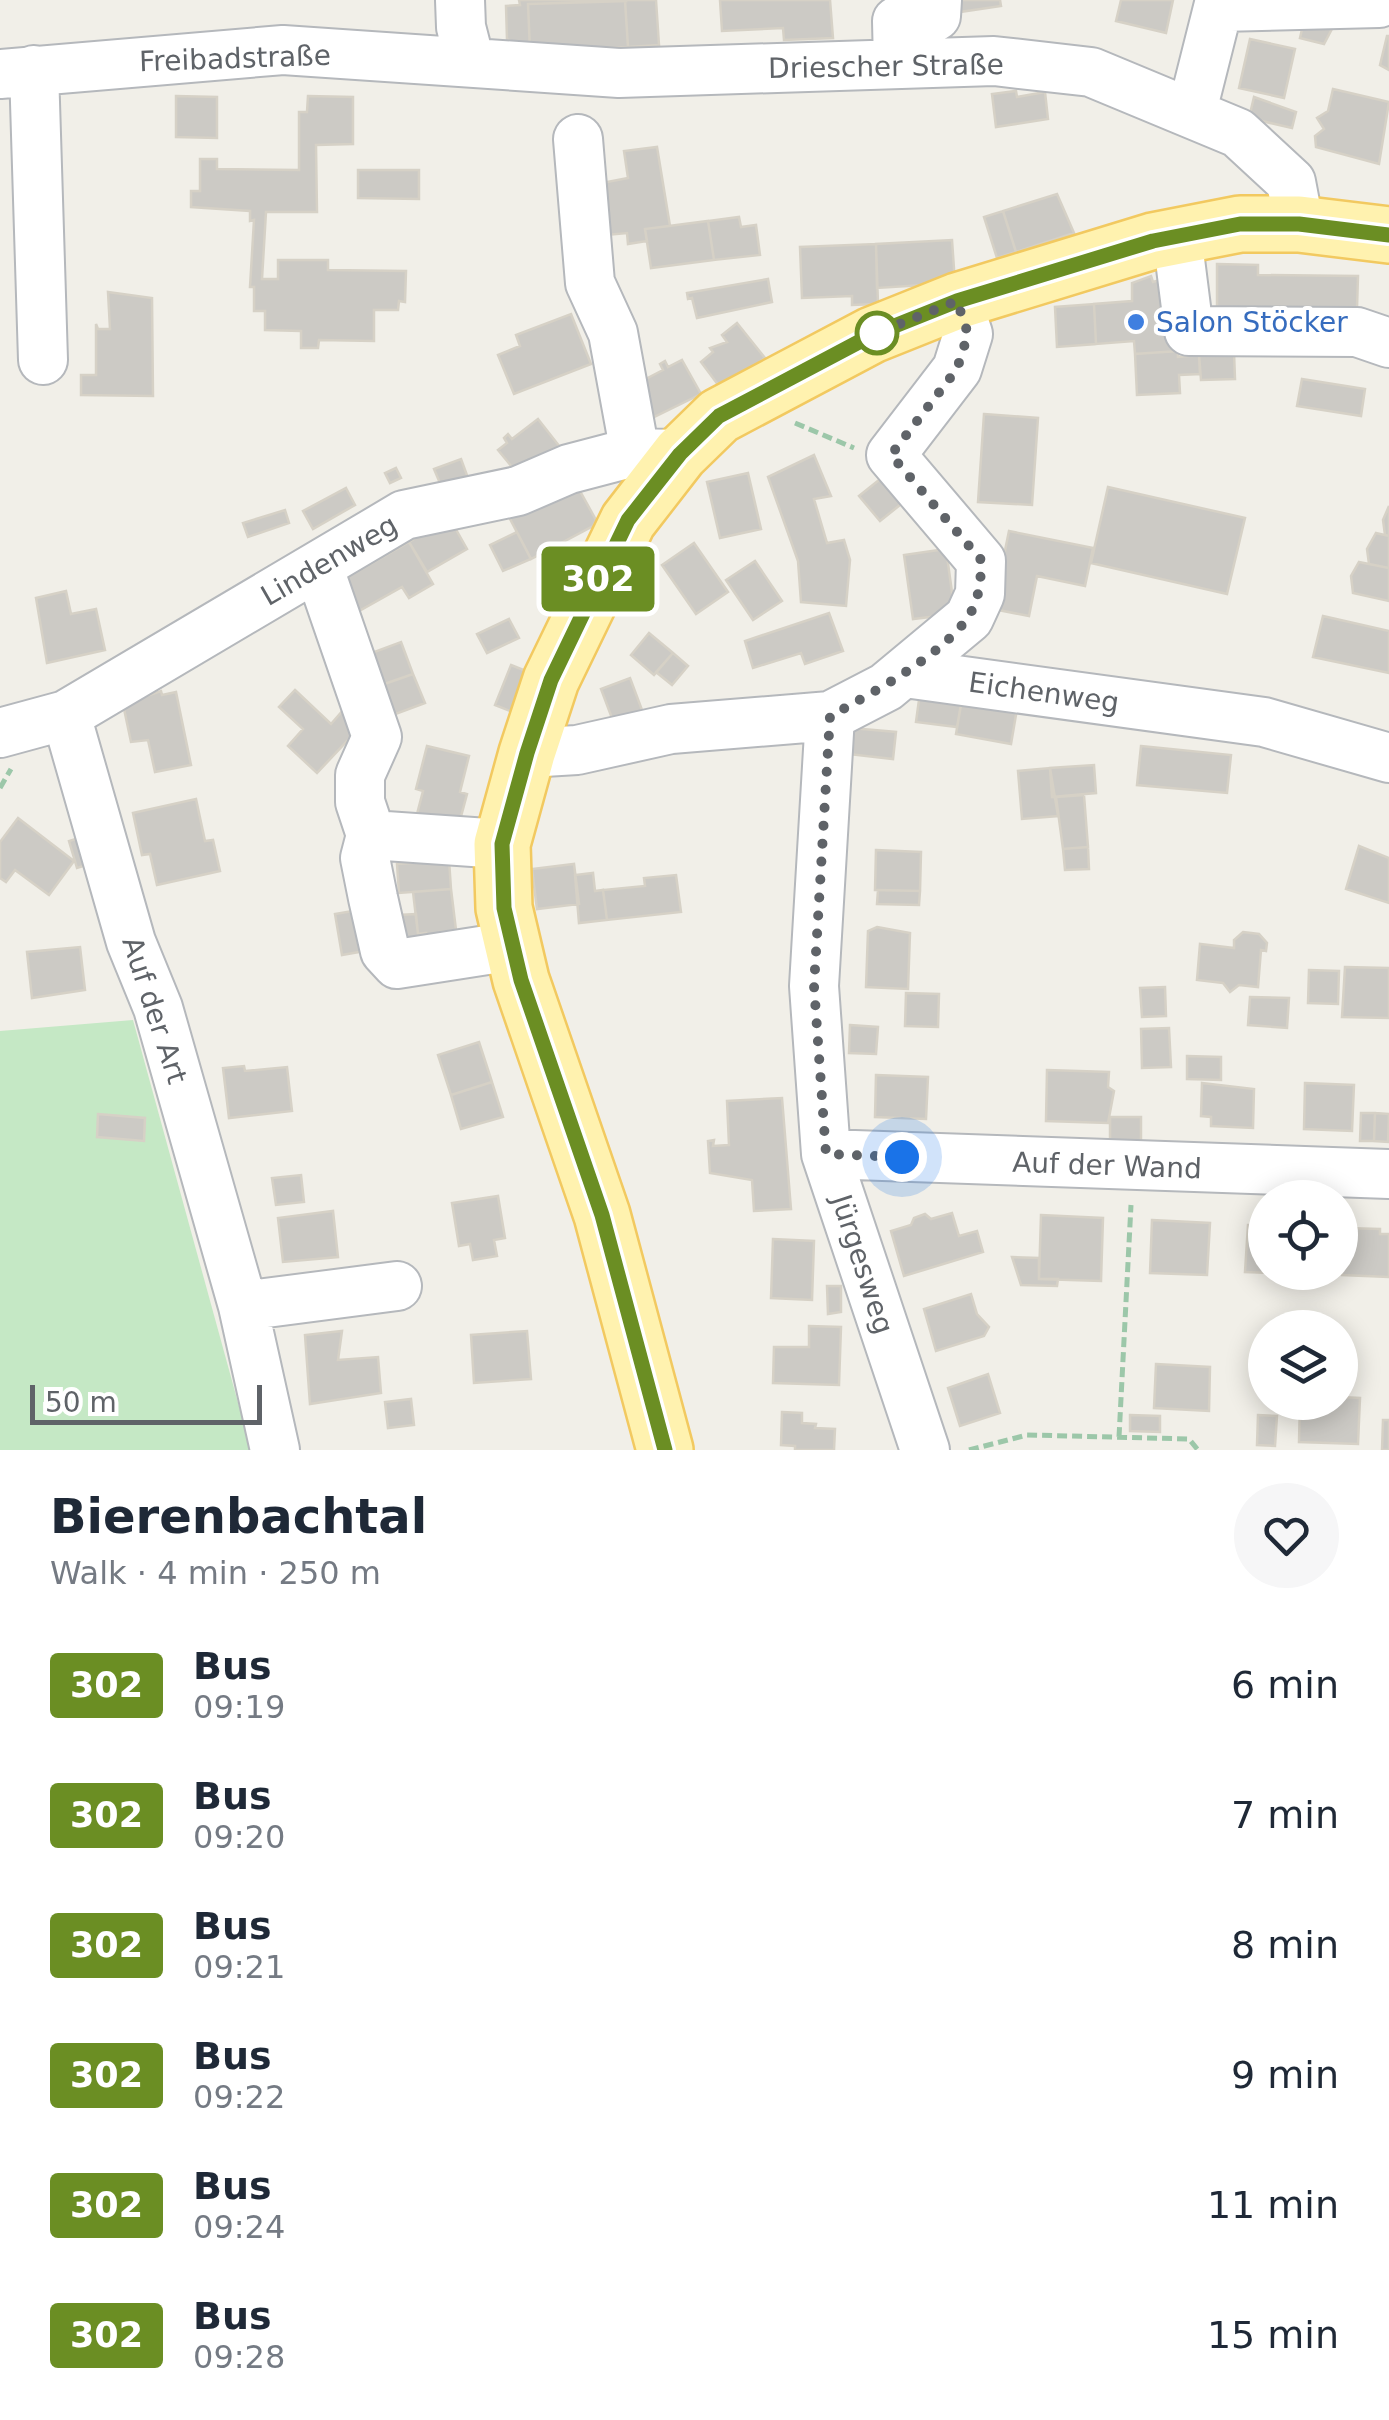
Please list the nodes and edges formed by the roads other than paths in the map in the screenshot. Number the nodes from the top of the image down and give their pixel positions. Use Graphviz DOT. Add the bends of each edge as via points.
graph roads {
  1 [pos="460,0"];
  2 [pos="937,0"];
  3 [pos="1379,3"];
  4 [pos="1220,4"];
  5 [pos="470,62"];
  6 [pos="898,64"];
  7 [pos="17,72"];
  8 [pos="1192,111"];
  9 [pos="578,139"];
  10 [pos="1299,224"];
  11 [pos="1389,235"];
  12 [pos="1177,236"];
  13 [pos="957,301"];
  14 [pos="1389,343"];
  15 [pos="43,360"];
  16 [pos="658,454"];
  17 [pos="318,566"];
  18 [pos="904,674"];
  19 [pos="66,715"];
  20 [pos="830,716"];
  21 [pos="0,732"];
  22 [pos="527,753"];
  23 [pos="1389,758"];
  24 [pos="371,835"];
  25 [pos="502,844"];
  26 [pos="513,946"];
  27 [pos="826,1154"];
  28 [pos="1389,1174"];
  29 [pos="398,1286"];
  30 [pos="243,1306"];
  31 [pos="663,1441"];
  32 [pos="275,1450"];
  33 [pos="925,1450"];
  1 -- 5 [label="street"];
  2 -- 6 [label="street" via="936,16 896,21"];
  3 -- 4 [label="street"];
  4 -- 8 [label="street"];
  5 -- 6 [label="street, Driescher Straße" via="620,73"];
  5 -- 7 [label="street, Freibadstraße" via="283,50"];
  6 -- 8 [label="street, Driescher Straße" via="994,61 1091,72"];
  7 -- 15 [label="street"];
  8 -- 10 [label="street, Driescher Straße" via="1238,133 1291,182"];
  9 -- 16 [label="street" via="590,283"];
  10 -- 11 [label="main road"];
  10 -- 12 [label="main road" via="1240,224"];
  12 -- 13 [label="main road"];
  12 -- 14 [label="street" via="1189,331 1357,332"];
  13 -- 16 [label="main road" via="872,335"];
  13 -- 18 [label="street" via="968,334 957,369 891,455 982,561 980,594 968,618"];
  16 -- 17 [label="street, Lindenweg" via="569,469 518,491 404,515"];
  16 -- 22 [label="main road" via="551,680"];
  17 -- 19 [label="street, Lindenweg"];
  17 -- 24 [label="street" via="376,737 360,775"];
  18 -- 20 [label="street"];
  18 -- 23 [label="street, Eichenweg" via="1264,722"];
  19 -- 21 [label="street, Lindenweg"];
  19 -- 30 [label="street, Auf der Art"];
  20 -- 22 [label="street" via="671,729 578,750"];
  20 -- 27 [label="street, Jürgesweg" via="814,986"];
  22 -- 25 [label="main road"];
  24 -- 25 [label="street"];
  24 -- 26 [label="street" via="365,858 372,898 386,952 397,964"];
  25 -- 26 [label="main road"];
  26 -- 31 [label="main road" via="602,1215"];
  27 -- 28 [label="street, Auf der Wand"];
  27 -- 33 [label="street, Jürgesweg"];
  29 -- 30 [label="street"];
  30 -- 32 [label="street, Auf der Art"];
}
